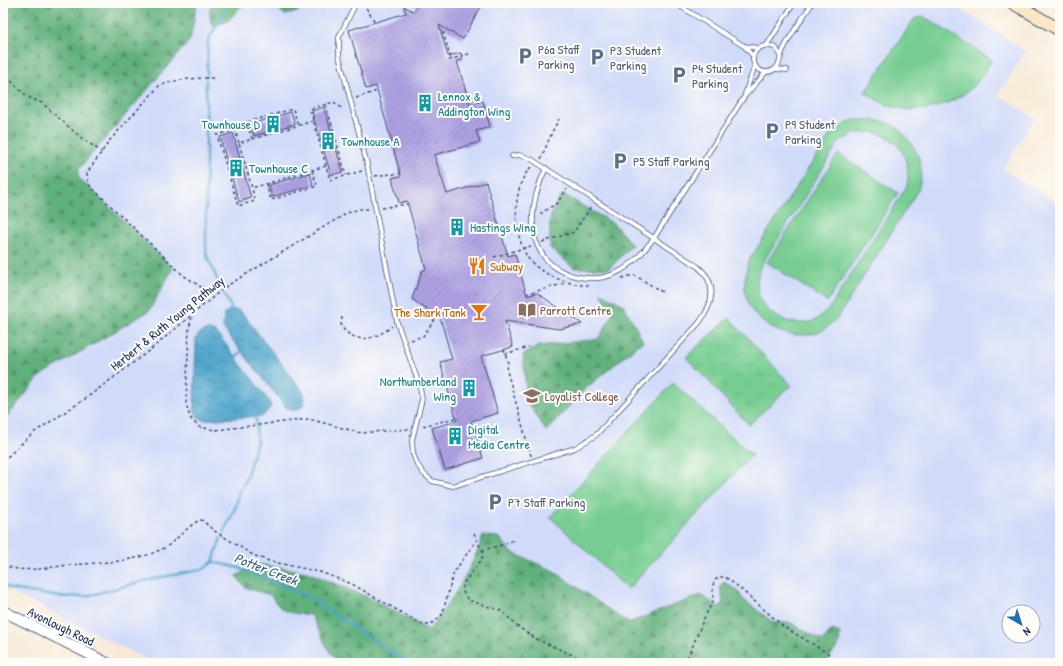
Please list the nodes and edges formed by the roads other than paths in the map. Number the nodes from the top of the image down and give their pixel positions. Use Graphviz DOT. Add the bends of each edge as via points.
graph roads {
  1 [pos="356,3"];
  2 [pos="675,3"];
  3 [pos="794,3"];
  4 [pos="812,3"];
  5 [pos="1013,3"];
  6 [pos="1060,30"];
  7 [pos="767,45"];
  8 [pos="744,46"];
  9 [pos="758,48"];
  10 [pos="753,56"];
  11 [pos="780,59"];
  12 [pos="755,66"];
  13 [pos="775,69"];
  14 [pos="766,72"];
  15 [pos="744,96"];
  16 [pos="512,156"];
  17 [pos="546,168"];
  18 [pos="654,238"];
  19 [pos="3,611"];
  20 [pos="107,663"];
  1 -- 18 [label="lane" via="342,28 338,45 342,75 368,169 397,322 417,374 422,399 412,440 413,454 417,464 428,477 453,486 575,448 596,435 708,311 711,286 707,274"];
  2 -- 8 [label="lane"];
  3 -- 7 [label="lane"];
  4 -- 11 [label="lane"];
  5 -- 6 [label="main road"];
  7 -- 9 [label="lane"];
  7 -- 11 [label="lane" via="776,48"];
  8 -- 9 [label="lane"];
  8 -- 10 [label="lane"];
  9 -- 10 [label="lane"];
  10 -- 12 [label="lane"];
  11 -- 13 [label="lane"];
  11 -- 13 [label="lane" via="787,70"];
  12 -- 14 [label="lane"];
  12 -- 15 [label="lane"];
  13 -- 14 [label="lane"];
  14 -- 15 [label="lane"];
  15 -- 18 [label="lane"];
  16 -- 17 [label="lane" via="525,156"];
  17 -- 18 [label="lane"];
  17 -- 18 [label="lane" via="535,197 533,233 545,258 556,267 581,278 615,274 640,255"];
  19 -- 20 [label="street, Avonlough Road"];
}
